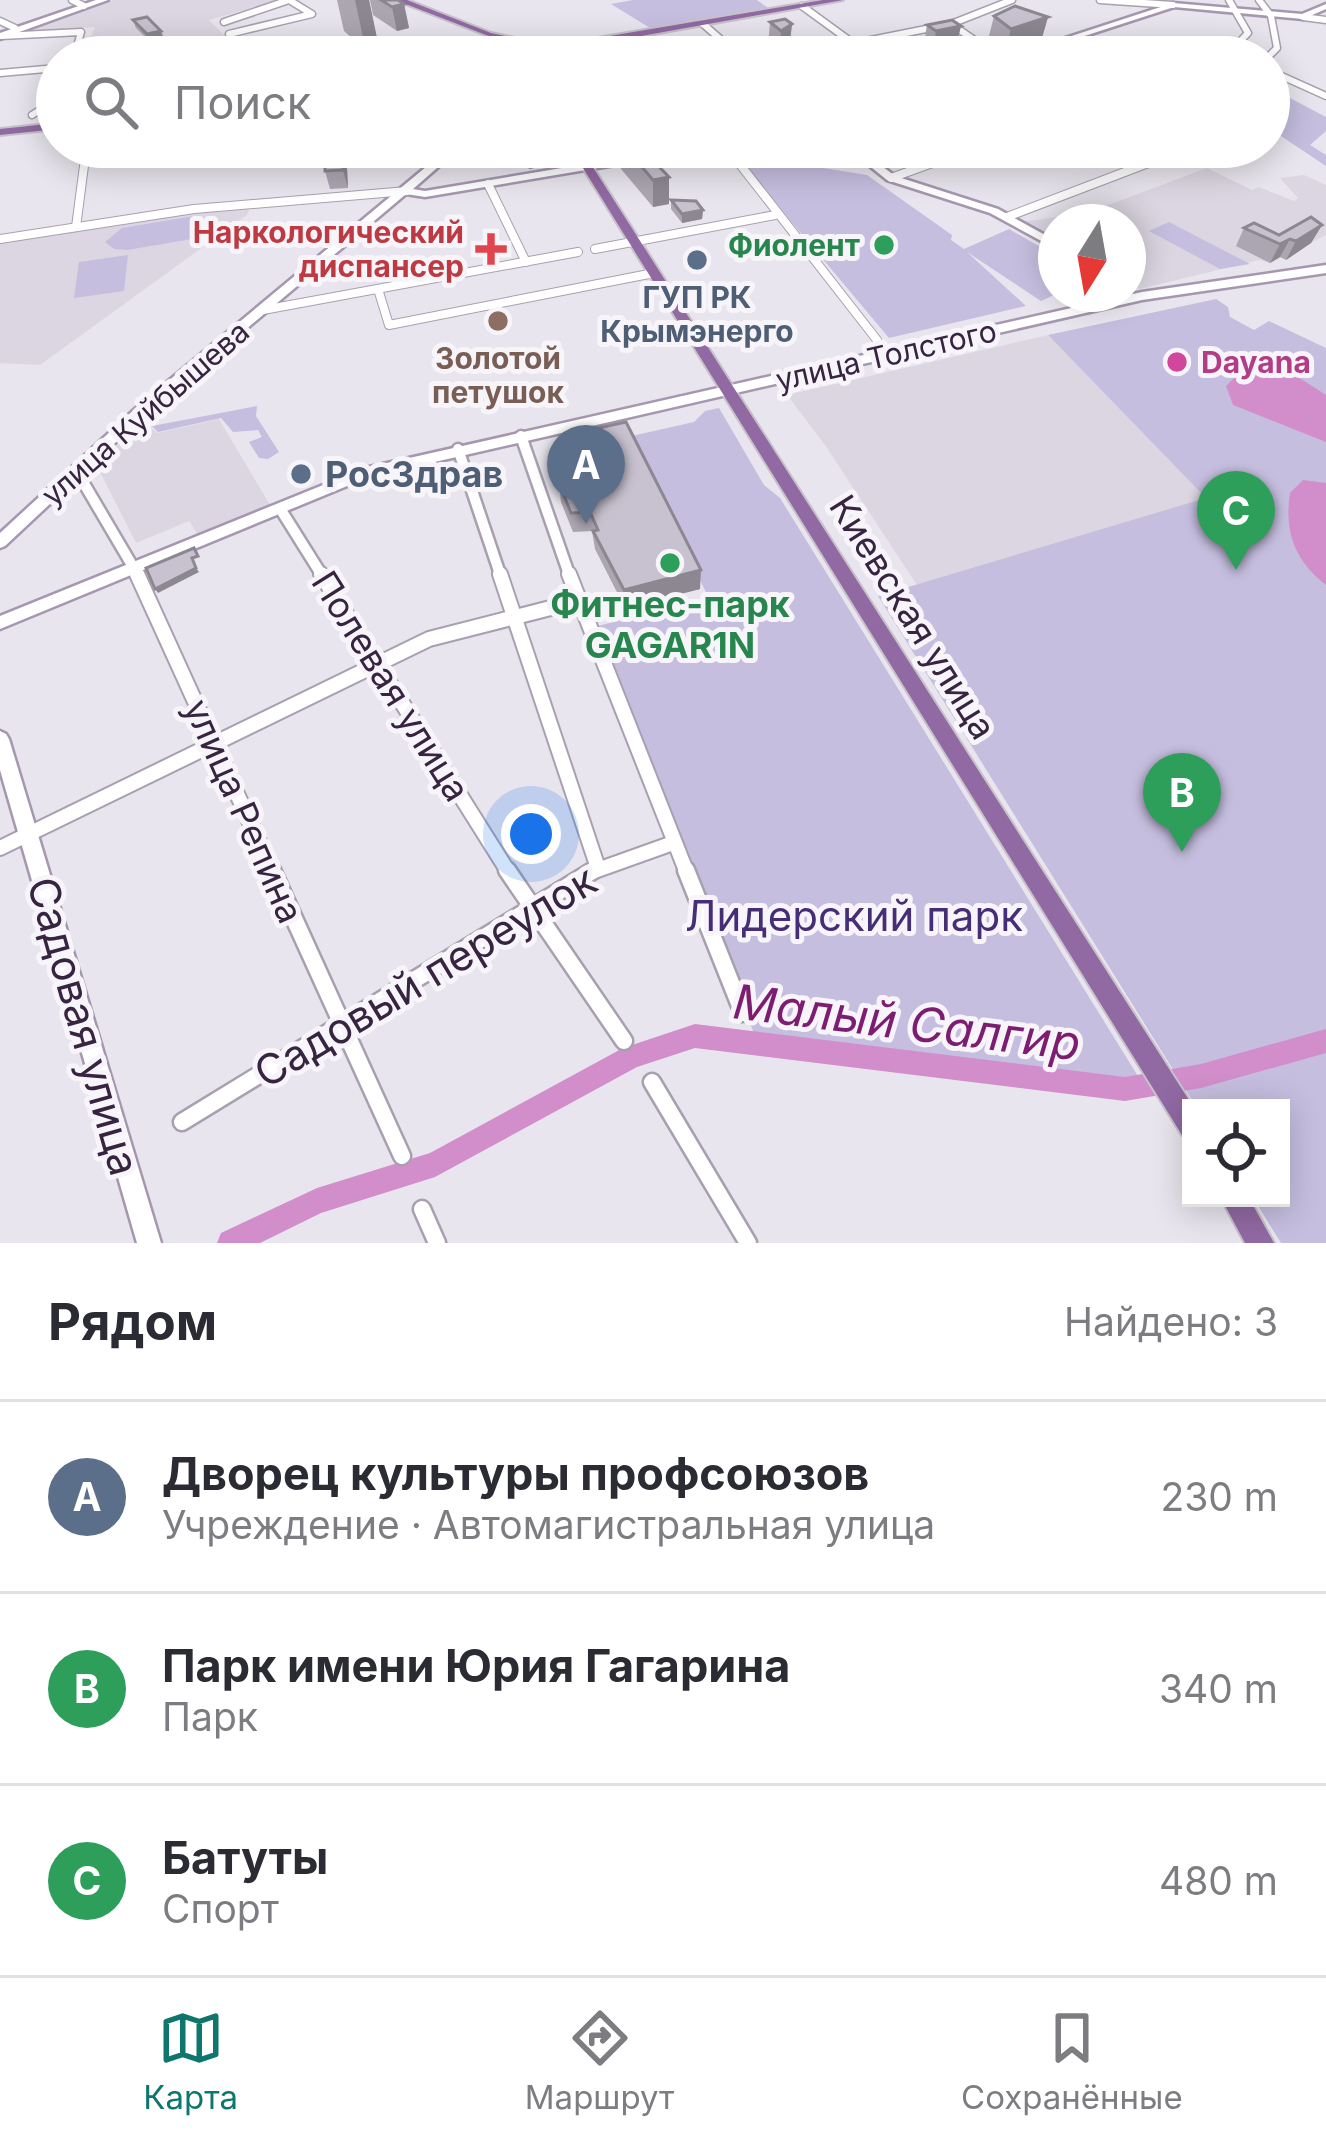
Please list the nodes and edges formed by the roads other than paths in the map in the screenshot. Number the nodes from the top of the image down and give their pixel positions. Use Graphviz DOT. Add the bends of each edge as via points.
graph roads {
  1 [pos="72,0"];
  2 [pos="104,0"];
  3 [pos="289,0"];
  4 [pos="400,0"];
  5 [pos="839,0"];
  6 [pos="1012,0"];
  7 [pos="1100,0"];
  8 [pos="1229,0"];
  9 [pos="1259,0"];
  10 [pos="1173,5"];
  11 [pos="802,6"];
  12 [pos="1326,6"];
  13 [pos="84,7"];
  14 [pos="1193,7"];
  15 [pos="1243,12"];
  16 [pos="1270,14"];
  17 [pos="1303,16"];
  18 [pos="1326,20"];
  19 [pos="0,21"];
  20 [pos="224,22"];
  21 [pos="703,24"];
  22 [pos="951,24"];
  23 [pos="15,28"];
  24 [pos="229,34"];
  25 [pos="488,35"];
  26 [pos="0,36"];
  27 [pos="82,36"];
  28 [pos="493,36"];
  29 [pos="629,36"];
  30 [pos="716,36"];
  31 [pos="843,36"];
  32 [pos="893,36"];
  33 [pos="968,36"];
  34 [pos="1076,36"];
  35 [pos="1102,36"];
  36 [pos="1247,36"];
  37 [pos="1275,36"];
  38 [pos="36,70"];
  39 [pos="0,73"];
  40 [pos="1290,80"];
  41 [pos="1326,97"];
  42 [pos="36,112"];
  43 [pos="32,115"];
  44 [pos="36,124"];
  45 [pos="0,128"];
  46 [pos="84,168"];
  47 [pos="432,168"];
  48 [pos="576,168"];
  49 [pos="588,168"];
  50 [pos="740,168"];
  51 [pos="878,168"];
  52 [pos="918,168"];
  53 [pos="1133,168"];
  54 [pos="891,178"];
  55 [pos="488,184"];
  56 [pos="407,191"];
  57 [pos="775,214"];
  58 [pos="1006,218"];
  59 [pos="76,227"];
  60 [pos="1038,236"];
  61 [pos="0,238"];
  62 [pos="635,242"];
  63 [pos="595,249"];
  64 [pos="578,252"];
  65 [pos="526,262"];
  66 [pos="1326,269"];
  67 [pos="655,273"];
  68 [pos="378,289"];
  69 [pos="1146,295"];
  70 [pos="263,310"];
  71 [pos="1072,312"];
  72 [pos="877,340"];
  73 [pos="729,390"];
  74 [pos="520,436"];
  75 [pos="458,449"];
  76 [pos="76,470"];
  77 [pos="280,510"];
  78 [pos="0,542"];
  79 [pos="135,569"];
  80 [pos="578,602"];
  81 [pos="512,617"];
  82 [pos="0,620"];
  83 [pos="377,667"];
  84 [pos="0,739"];
  85 [pos="215,746"];
  86 [pos="28,835"];
  87 [pos="673,843"];
  88 [pos="0,848"];
  89 [pos="598,868"];
  90 [pos="532,910"];
  91 [pos="743,1012"];
  92 [pos="341,1029"];
  93 [pos="624,1041"];
  94 [pos="652,1082"];
  95 [pos="1182,1111"];
  96 [pos="182,1122"];
  97 [pos="402,1156"];
  98 [pos="1239,1207"];
  99 [pos="422,1209"];
  100 [pos="149,1243"];
  101 [pos="437,1243"];
  102 [pos="748,1243"];
  103 [pos="1260,1243"];
  1 -- 13 [label="street"];
  2 -- 13 [label="main road"];
  3 -- 20 [label="street"];
  3 -- 24 [label="street" via="311,14"];
  4 -- 25 [label="main road"];
  5 -- 11 [label="main road"];
  6 -- 22 [label="street"];
  7 -- 10 [label="street"];
  8 -- 15 [label="street"];
  9 -- 16 [label="street"];
  10 -- 14 [label="main road"];
  10 -- 34 [label="main road"];
  11 -- 21 [label="main road"];
  11 -- 31 [label="street"];
  12 -- 17 [label="main road"];
  13 -- 23 [label="main road"];
  14 -- 15 [label="main road"];
  14 -- 35 [label="main road"];
  15 -- 16 [label="main road"];
  15 -- 36 [label="street"];
  16 -- 17 [label="main road"];
  16 -- 37 [label="street"];
  17 -- 18 [label="street"];
  19 -- 23 [label="street"];
  21 -- 29 [label="main road"];
  21 -- 30 [label="street"];
  22 -- 32 [label="street"];
  22 -- 33 [label="street"];
  23 -- 26 [label="main road"];
  25 -- 28 [label="main road"];
  26 -- 27 [label="street"];
  38 -- 39 [label="street"];
  40 -- 41 [label="street"];
  42 -- 43 [label="street"];
  44 -- 45 [label="main road"];
  46 -- 59 [label="street"];
  47 -- 56 [label="main road, улица Куйбышева"];
  48 -- 55 [label="main road"];
  49 -- 62 [label="main road, Киевская улица"];
  50 -- 57 [label="street"];
  51 -- 54 [label="main road"];
  52 -- 54 [label="street"];
  53 -- 58 [label="street"];
  54 -- 58 [label="main road"];
  55 -- 56 [label="main road"];
  55 -- 65 [label="street"];
  56 -- 59 [label="street"];
  56 -- 70 [label="main road, улица Куйбышева"];
  57 -- 62 [label="street"];
  57 -- 72 [label="street"];
  58 -- 60 [label="main road"];
  59 -- 61 [label="street"];
  62 -- 63 [label="street"];
  62 -- 67 [label="main road, Киевская улица"];
  64 -- 65 [label="street"];
  65 -- 68 [label="street"];
  66 -- 69 [label="main road, улица Толстого"];
  67 -- 68 [label="street" via="389,325"];
  67 -- 73 [label="main road, Киевская улица"];
  68 -- 70 [label="street"];
  70 -- 76 [label="main road, улица Куйбышева"];
  71 -- 73 [label="main road, улица Толстого"];
  73 -- 74 [label="main road, улица Толстого"];
  73 -- 95 [label="main road, Киевская улица"];
  74 -- 75 [label="main road, улица Толстого"];
  74 -- 80 [label="street"];
  75 -- 77 [label="main road, улица Толстого" via="365,473"];
  75 -- 81 [label="street"];
  76 -- 78 [label="main road, улица Куйбышева"];
  76 -- 79 [label="street, улица Репина"];
  77 -- 79 [label="main road, улица Толстого"];
  77 -- 83 [label="street, Полевая улица"];
  79 -- 82 [label="main road, улица Толстого"];
  79 -- 85 [label="street, улица Репина"];
  80 -- 81 [label="street"];
  80 -- 87 [label="street"];
  81 -- 83 [label="street" via="429,639"];
  81 -- 89 [label="street"];
  83 -- 85 [label="street"];
  83 -- 90 [label="street, Полевая улица"];
  84 -- 86 [label="main road, Садовая улица"];
  85 -- 86 [label="street"];
  85 -- 92 [label="street, улица Репина"];
  86 -- 88 [label="street"];
  86 -- 100 [label="main road, Садовая улица"];
  87 -- 89 [label="street, Садовый переулок"];
  87 -- 91 [label="street"];
  89 -- 90 [label="street, Садовый переулок"];
  90 -- 92 [label="street, Садовый переулок"];
  90 -- 93 [label="street, Полевая улица"];
  92 -- 96 [label="street, Садовый переулок"];
  92 -- 97 [label="street, улица Репина"];
  94 -- 102 [label="street"];
  98 -- 103 [label="main road"];
  99 -- 101 [label="street"];
}
